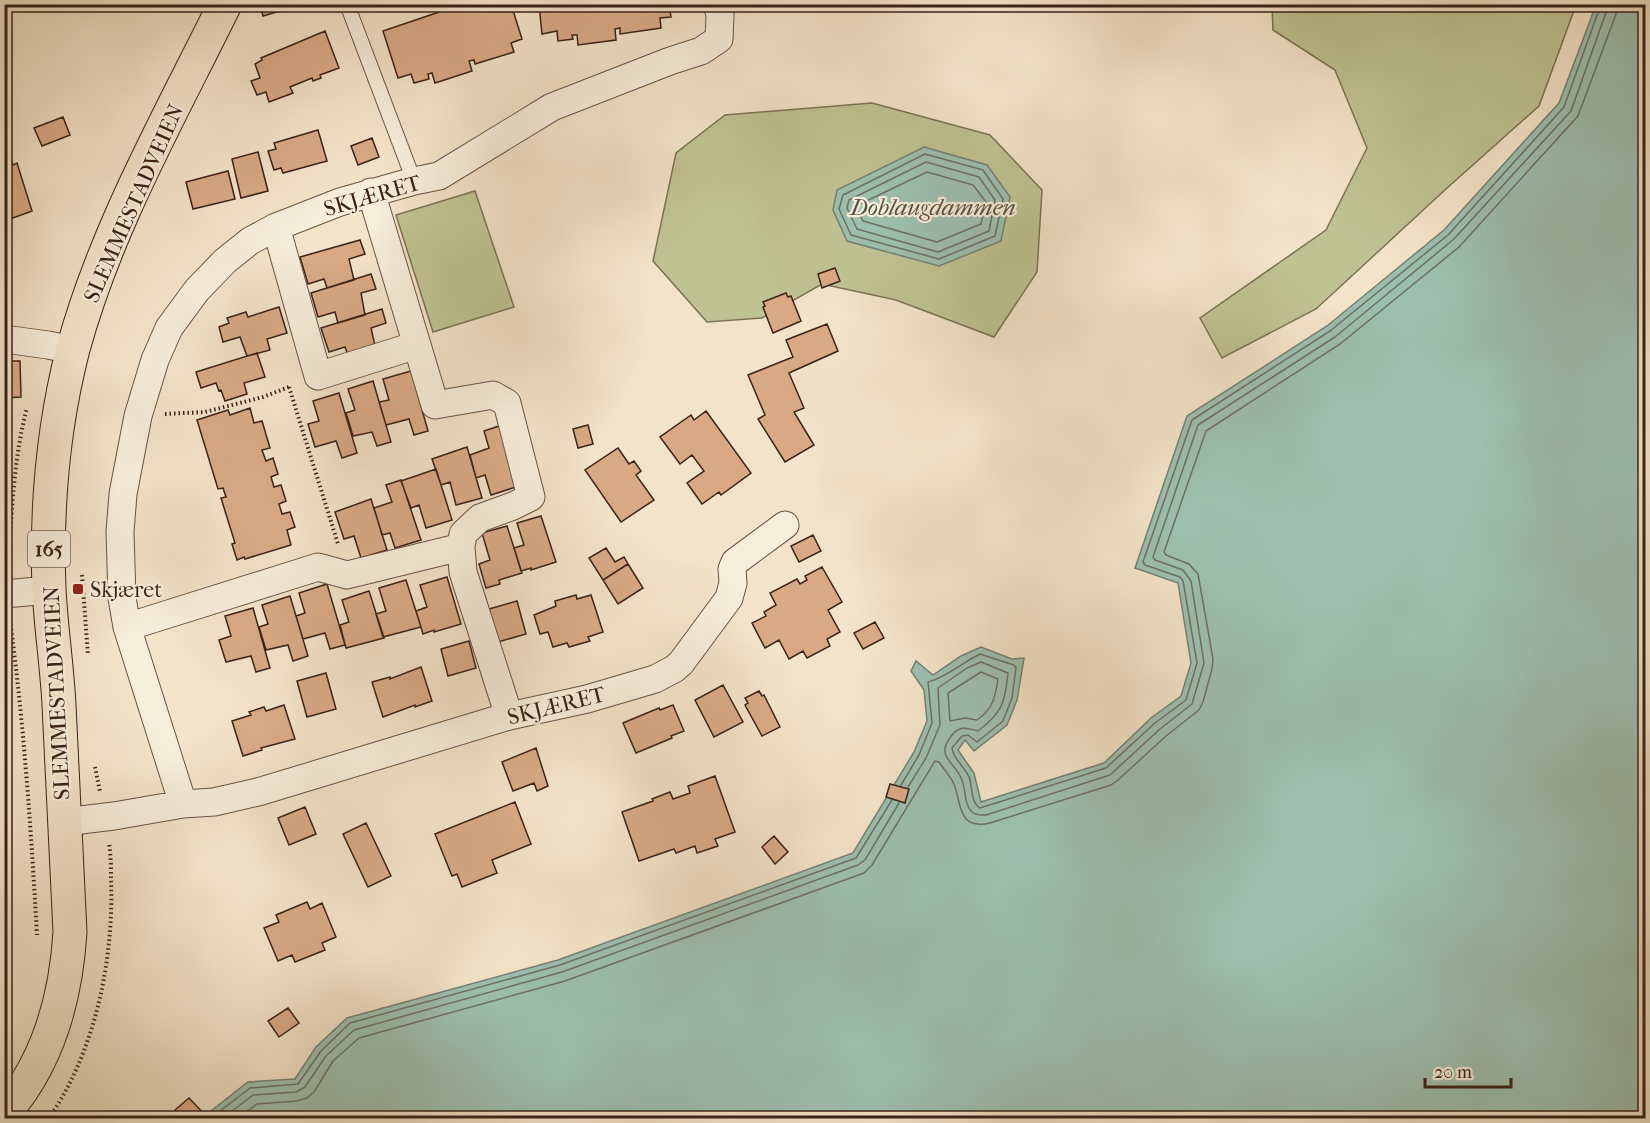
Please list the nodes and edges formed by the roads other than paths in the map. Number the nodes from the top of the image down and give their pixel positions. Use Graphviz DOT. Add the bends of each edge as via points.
graph roads {
  1 [pos="225,4"];
  2 [pos="346,4"];
  3 [pos="717,4"];
  4 [pos="414,181"];
  5 [pos="371,192"];
  6 [pos="276,227"];
  7 [pos="4,339"];
  8 [pos="417,345"];
  9 [pos="73,350"];
  10 [pos="785,525"];
  11 [pos="461,547"];
  12 [pos="49,590"];
  13 [pos="4,594"];
  14 [pos="127,627"];
  15 [pos="509,716"];
  16 [pos="183,804"];
  17 [pos="64,822"];
  18 [pos="4,1113"];
  1 -- 9 [label="main road, SLEMMESTADVEIEN / 165" via="121,221"];
  2 -- 4 [label="lane"];
  3 -- 4 [label="street, SKJÆRET" via="719,39 701,51 552,107 439,176"];
  4 -- 5 [label="street, SKJÆRET"];
  5 -- 6 [label="street, SKJÆRET"];
  5 -- 8 [label="street"];
  6 -- 8 [label="street" via="318,376"];
  6 -- 14 [label="street, SKJÆRET" via="250,241 197,290 177,315 155,360 138,416 123,494 120,532"];
  7 -- 9 [label="street"];
  8 -- 11 [label="street" via="435,405 493,395 507,403 531,497 480,518 463,534"];
  9 -- 12 [label="main road, SLEMMESTADVEIEN / 165" via="52,466"];
  10 -- 15 [label="street, SKJÆRET" via="735,562 729,598 674,669 655,679 586,699"];
  11 -- 14 [label="street" via="347,575 318,567"];
  11 -- 15 [label="street" via="463,572"];
  12 -- 13 [label="street"];
  12 -- 17 [label="main road, SLEMMESTADVEIEN / 165"];
  14 -- 16 [label="street, SKJÆRET"];
  15 -- 16 [label="street, SKJÆRET" via="258,792"];
  16 -- 17 [label="street, SKJÆRET"];
  17 -- 18 [label="main road, SLEMMESTADVEIEN / 165" via="70,932 60,1000 30,1078"];
}
